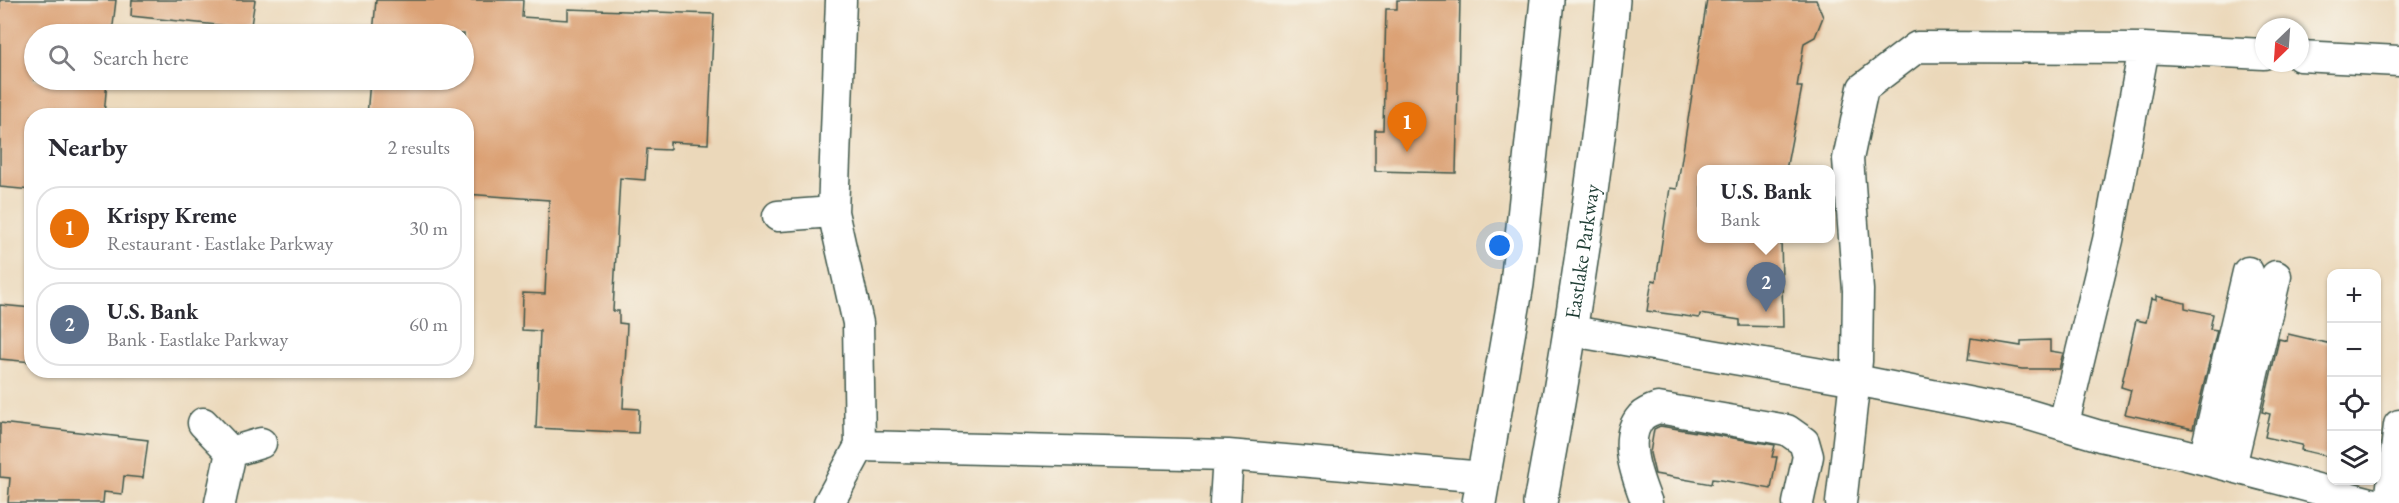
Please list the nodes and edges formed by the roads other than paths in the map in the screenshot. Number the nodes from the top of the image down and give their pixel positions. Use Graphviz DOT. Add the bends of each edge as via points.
graph roads {
  1 [pos="841,0"];
  2 [pos="1547,0"];
  3 [pos="1613,0"];
  4 [pos="2144,48"];
  5 [pos="2255,54"];
  6 [pos="2309,56"];
  7 [pos="2399,61"];
  8 [pos="833,212"];
  9 [pos="778,216"];
  10 [pos="1572,331"];
  11 [pos="1856,380"];
  12 [pos="203,423"];
  13 [pos="2064,423"];
  14 [pos="2399,425"];
  15 [pos="261,442"];
  16 [pos="860,446"];
  17 [pos="231,452"];
  18 [pos="1228,454"];
  19 [pos="2228,465"];
  20 [pos="1481,490"];
  21 [pos="220,503"];
  22 [pos="829,503"];
  23 [pos="1225,503"];
  24 [pos="1540,503"];
  25 [pos="1647,503"];
  26 [pos="1798,503"];
  27 [pos="1841,503"];
  28 [pos="2371,503"];
  29 [pos="2390,503"];
  1 -- 8 [label="lane"];
  2 -- 20 [label="main road" via="1518,284"];
  3 -- 10 [label="main road, Eastlake Parkway" via="1602,129"];
  4 -- 5 [label="lane"];
  4 -- 11 [label="lane" via="1917,47 1863,88 1848,159 1858,290"];
  4 -- 13 [label="lane" via="2108,240"];
  6 -- 7 [label="lane"];
  8 -- 9 [label="lane"];
  8 -- 16 [label="lane" via="858,323"];
  10 -- 11 [label="lane"];
  10 -- 24 [label="main road, Eastlake Parkway"];
  11 -- 13 [label="lane"];
  11 -- 27 [label="lane"];
  12 -- 17 [label="lane"];
  13 -- 19 [label="lane"];
  14 -- 29 [label="lane"];
  15 -- 17 [label="lane"];
  16 -- 18 [label="lane"];
  16 -- 22 [label="lane"];
  17 -- 21 [label="lane"];
  18 -- 20 [label="lane"];
  18 -- 23 [label="lane"];
  19 -- 19 [label="lane" via="2262,274 2262,332 2276,366"];
  19 -- 28 [label="lane"];
  25 -- 26 [label="lane" via="1634,464 1632,430 1642,415 1658,408 1787,430 1804,441 1808,456"];
}
